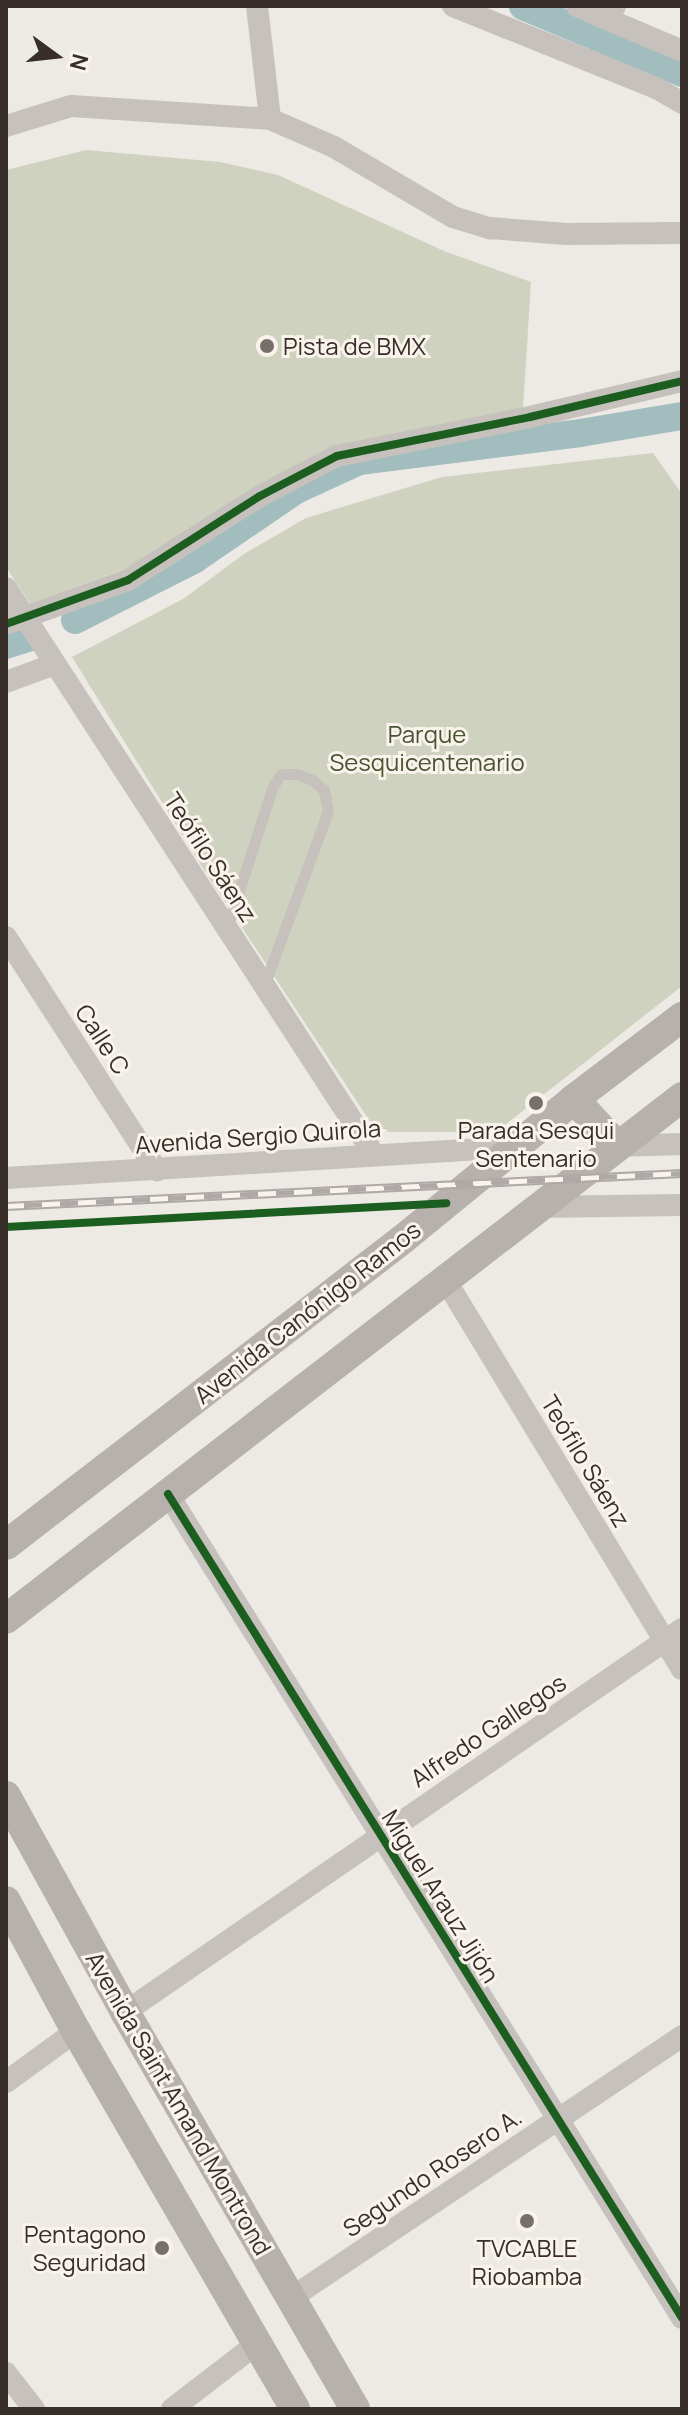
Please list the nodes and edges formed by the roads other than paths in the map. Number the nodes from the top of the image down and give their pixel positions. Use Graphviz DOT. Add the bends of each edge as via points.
graph roads {
  1 [pos="257,6"];
  2 [pos="453,6"];
  3 [pos="577,6"];
  4 [pos="608,12"];
  5 [pos="682,51"];
  6 [pos="682,103"];
  7 [pos="270,119"];
  8 [pos="6,126"];
  9 [pos="682,233"];
  10 [pos="682,381"];
  11 [pos="6,588"];
  12 [pos="16,621"];
  13 [pos="55,664"];
  14 [pos="6,682"];
  15 [pos="227,928"];
  16 [pos="6,937"];
  17 [pos="264,986"];
  18 [pos="682,1017"];
  19 [pos="682,1097"];
  20 [pos="574,1099"];
  21 [pos="682,1144"];
  22 [pos="617,1146"];
  23 [pos="515,1147"];
  24 [pos="373,1153"];
  25 [pos="157,1170"];
  26 [pos="6,1178"];
  27 [pos="682,1205"];
  28 [pos="536,1207"];
  29 [pos="446,1281"];
  30 [pos="168,1494"];
  31 [pos="6,1545"];
  32 [pos="6,1619"];
  33 [pos="673,1635"];
  34 [pos="682,1669"];
  35 [pos="6,1796"];
  36 [pos="379,1836"];
  37 [pos="6,1901"];
  38 [pos="125,2012"];
  39 [pos="76,2031"];
  40 [pos="682,2036"];
  41 [pos="6,2082"];
  42 [pos="557,2120"];
  43 [pos="291,2298"];
  44 [pos="682,2318"];
  45 [pos="255,2345"];
  46 [pos="6,2373"];
  47 [pos="34,2409"];
  48 [pos="172,2409"];
  49 [pos="295,2409"];
  50 [pos="355,2409"];
  1 -- 7 [label="street"];
  2 -- 6 [label="street"];
  3 -- 4 [label="street"];
  4 -- 5 [label="street"];
  7 -- 8 [label="street" via="71,106"];
  7 -- 9 [label="street" via="334,147 453,217 490,228 566,234"];
  10 -- 12 [label="street" via="337,456 260,496 128,580"];
  11 -- 12 [label="street, Teófilo Sáenz"];
  12 -- 13 [label="street, Teófilo Sáenz"];
  13 -- 14 [label="street"];
  13 -- 15 [label="street, Teófilo Sáenz"];
  15 -- 17 [label="street, Teófilo Sáenz"];
  15 -- 17 [label="lane" via="273,786 281,774 312,780 324,790 328,811"];
  16 -- 25 [label="street, Calle C"];
  17 -- 24 [label="street, Teófilo Sáenz"];
  18 -- 20 [label="main road, Avenida Canónigo Ramos"];
  19 -- 22 [label="main road"];
  20 -- 22 [label="main road"];
  20 -- 23 [label="main road, Avenida Canónigo Ramos"];
  21 -- 22 [label="street"];
  22 -- 28 [label="main road"];
  23 -- 24 [label="street, Avenida Sergio Quirola"];
  23 -- 31 [label="main road, Avenida Canónigo Ramos"];
  24 -- 25 [label="street, Avenida Sergio Quirola"];
  25 -- 26 [label="street, Avenida Sergio Quirola"];
  27 -- 28 [label="street"];
  28 -- 29 [label="main road"];
  29 -- 30 [label="main road"];
  29 -- 33 [label="street, Teófilo Sáenz"];
  30 -- 32 [label="main road"];
  30 -- 36 [label="street, Miguel Arauz Jijón"];
  33 -- 34 [label="street, Teófilo Sáenz"];
  33 -- 36 [label="street, Alfredo Gallegos"];
  35 -- 38 [label="main road, Avenida Saint Amand Montrond"];
  36 -- 38 [label="street, Alfredo Gallegos"];
  36 -- 42 [label="street, Miguel Arauz Jijón"];
  37 -- 39 [label="main road"];
  38 -- 43 [label="main road, Avenida Saint Amand Montrond"];
  39 -- 41 [label="street"];
  39 -- 45 [label="main road"];
  40 -- 42 [label="street, Segundo Rosero A."];
  42 -- 43 [label="street, Segundo Rosero A."];
  42 -- 44 [label="street, Miguel Arauz Jijón"];
  43 -- 50 [label="main road, Avenida Saint Amand Montrond"];
  45 -- 48 [label="street"];
  45 -- 49 [label="main road"];
  46 -- 47 [label="street"];
}
